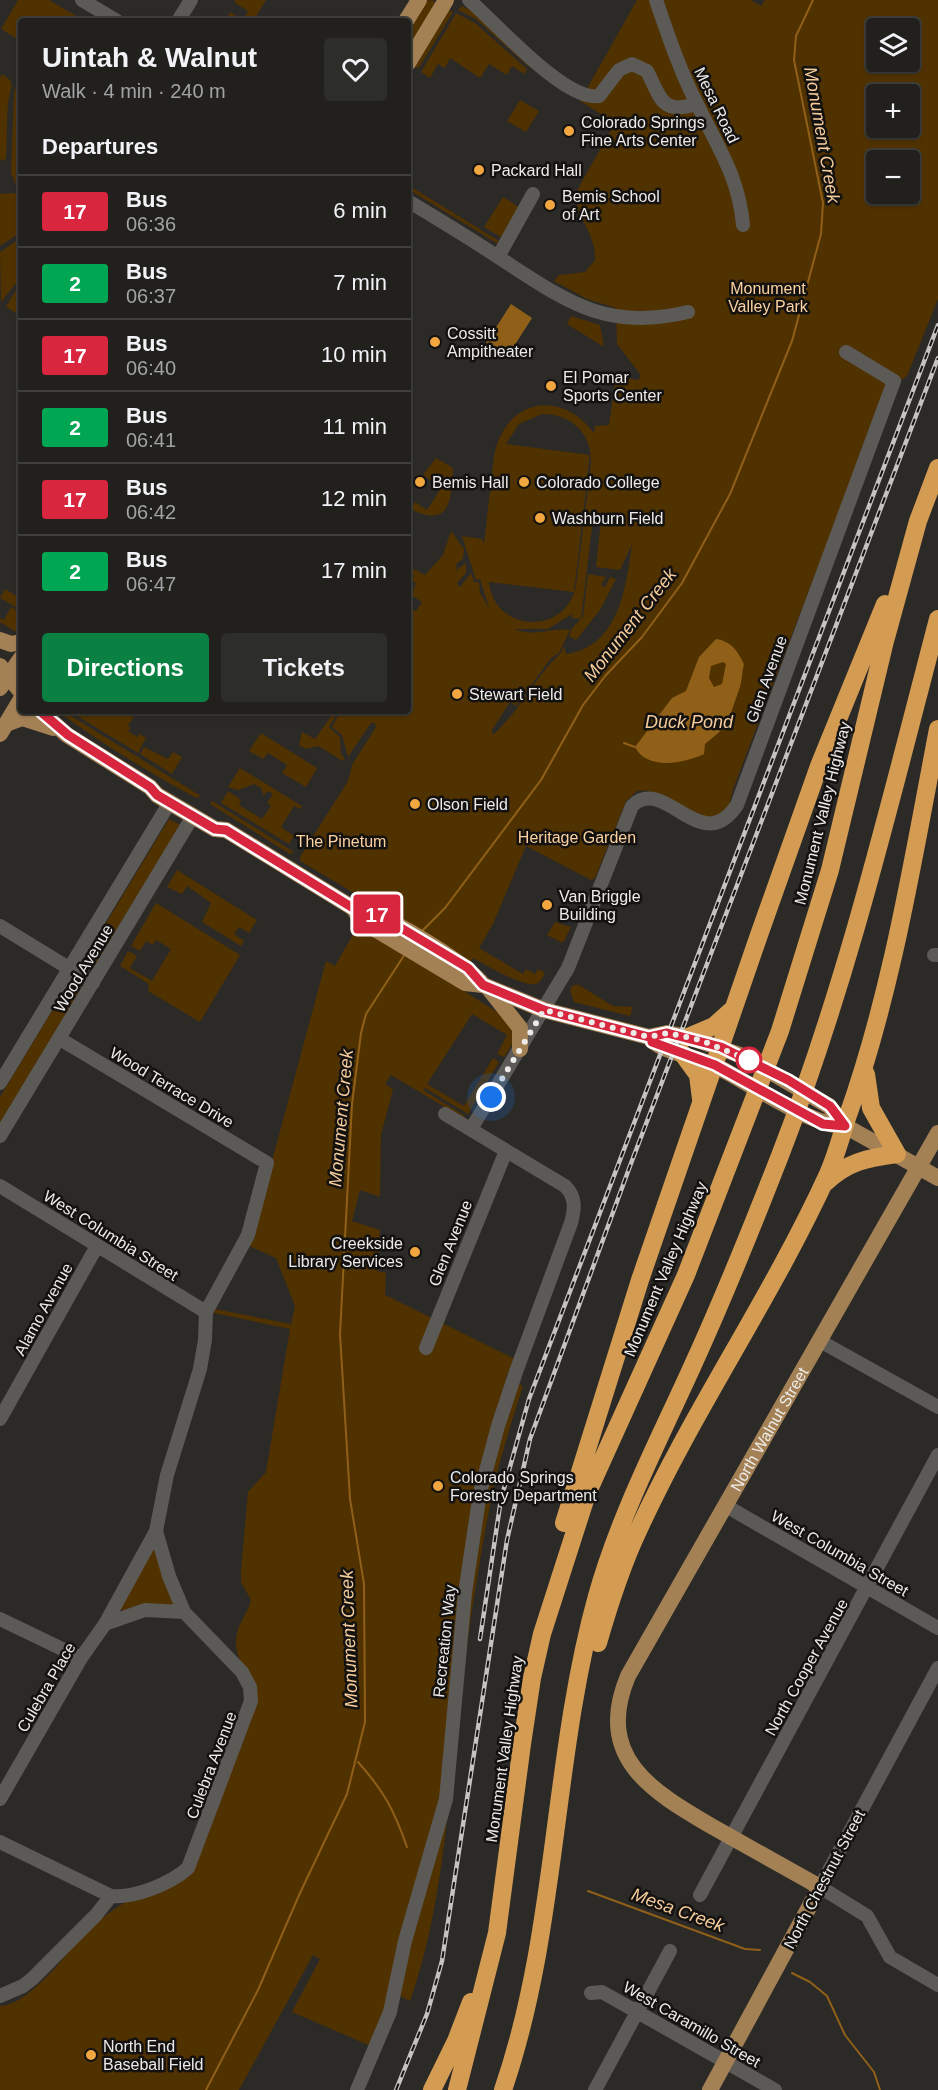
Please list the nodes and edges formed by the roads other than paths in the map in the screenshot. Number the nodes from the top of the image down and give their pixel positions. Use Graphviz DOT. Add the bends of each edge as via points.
graph roads {
  1 [pos="82,0"];
  2 [pos="191,0"];
  3 [pos="419,0"];
  4 [pos="446,0"];
  5 [pos="469,0"];
  6 [pos="656,0"];
  7 [pos="112,18"];
  8 [pos="180,18"];
  9 [pos="408,18"];
  10 [pos="411,58"];
  11 [pos="696,104"];
  12 [pos="533,194"];
  13 [pos="411,203"];
  14 [pos="743,225"];
  15 [pos="498,257"];
  16 [pos="688,312"];
  17 [pos="846,352"];
  18 [pos="938,468"];
  19 [pos="918,520"];
  20 [pos="938,619"];
  21 [pos="0,640"];
  22 [pos="18,643"];
  23 [pos="18,660"];
  24 [pos="3,677"];
  25 [pos="18,690"];
  26 [pos="18,704"];
  27 [pos="44,714"];
  28 [pos="3,729"];
  29 [pos="938,729"];
  30 [pos="68,735"];
  31 [pos="150,787"];
  32 [pos="170,802"];
  33 [pos="193,816"];
  34 [pos="226,830"];
  35 [pos="0,926"];
  36 [pos="70,970"];
  37 [pos="93,983"];
  38 [pos="485,986"];
  39 [pos="734,1008"];
  40 [pos="544,1010"];
  41 [pos="60,1039"];
  42 [pos="685,1045"];
  43 [pos="721,1047"];
  44 [pos="520,1049"];
  45 [pos="715,1065"];
  46 [pos="866,1065"];
  47 [pos="0,1083"];
  48 [pos="701,1104"];
  49 [pos="445,1114"];
  50 [pos="845,1126"];
  51 [pos="471,1129"];
  52 [pos="938,1133"];
  53 [pos="0,1136"];
  54 [pos="506,1150"];
  55 [pos="897,1154"];
  56 [pos="267,1163"];
  57 [pos="919,1167"];
  58 [pos="938,1178"];
  59 [pos="0,1186"];
  60 [pos="822,1187"];
  61 [pos="97,1246"];
  62 [pos="206,1312"];
  63 [pos="820,1341"];
  64 [pos="426,1348"];
  65 [pos="938,1407"];
  66 [pos="0,1419"];
  67 [pos="938,1455"];
  68 [pos="726,1506"];
  69 [pos="156,1531"];
  70 [pos="868,1588"];
  71 [pos="184,1612"];
  72 [pos="0,1619"];
  73 [pos="105,1624"];
  74 [pos="938,1628"];
  75 [pos="542,1634"];
  76 [pos="81,1658"];
  77 [pos="938,1668"];
  78 [pos="573,1712"];
  79 [pos="0,1799"];
  80 [pos="732,1838"];
  81 [pos="0,1842"];
  82 [pos="820,1887"];
  83 [pos="700,1894"];
  84 [pos="111,1896"];
  85 [pos="497,1933"];
  86 [pos="670,1951"];
  87 [pos="938,1985"];
  88 [pos="591,1993"];
  89 [pos="0,1996"];
  90 [pos="525,2012"];
  91 [pos="637,2014"];
  92 [pos="724,2064"];
  93 [pos="357,2090"];
  94 [pos="432,2090"];
  95 [pos="457,2090"];
  96 [pos="503,2090"];
  97 [pos="513,2090"];
  98 [pos="595,2090"];
  99 [pos="710,2090"];
  100 [pos="775,2090"];
  1 -- 7 [label="street"];
  2 -- 8 [label="street"];
  3 -- 9 [label="main road"];
  4 -- 10 [label="main road"];
  5 -- 11 [label="street" via="534,61 582,94 599,96 619,70 638,65 647,71 668,106"];
  6 -- 11 [label="street, Mesa Road"];
  11 -- 14 [label="street, Mesa Road" via="734,175"];
  12 -- 15 [label="street"];
  13 -- 15 [label="street"];
  15 -- 16 [label="street" via="551,292 596,312 644,319"];
  17 -- 40 [label="street, Glen Avenue" via="894,381 737,805 728,817 710,824 698,822 653,798 632,806 572,959"];
  18 -- 19 [label="highway, Monument Valley Highway"];
  19 -- 39 [label="highway" via="819,766"];
  19 -- 75 [label="highway, Monument Valley Highway" via="830,870 780,1031 686,1275 587,1494"];
  20 -- 78 [label="highway" via="873,872 817,1053 730,1283 609,1559"];
  21 -- 22 [label="main road"];
  23 -- 24 [label="main road"];
  24 -- 25 [label="main road"];
  26 -- 28 [label="main road"];
  27 -- 30 [label="main road"];
  28 -- 30 [label="main road" via="16,718 25,718"];
  29 -- 46 [label="highway" via="889,978"];
  30 -- 31 [label="main road"];
  31 -- 32 [label="main road"];
  31 -- 34 [label="main road" via="161,786 207,812 222,821"];
  32 -- 33 [label="main road"];
  32 -- 36 [label="street, Wood Avenue"];
  33 -- 34 [label="main road" via="215,829"];
  33 -- 37 [label="street, Wood Avenue"];
  34 -- 38 [label="main road" via="353,908 360,919 378,922"];
  35 -- 36 [label="street"];
  36 -- 37 [label="street"];
  36 -- 47 [label="street, Wood Avenue"];
  37 -- 41 [label="street, Wood Avenue"];
  38 -- 40 [label="main road"];
  38 -- 44 [label="main road" via="520,1028"];
  39 -- 42 [label="highway"];
  39 -- 43 [label="highway"];
  40 -- 42 [label="main road" via="649,1037 667,1033"];
  40 -- 44 [label="street, Glen Avenue"];
  41 -- 53 [label="street, Wood Avenue"];
  41 -- 56 [label="street, Wood Terrace Drive"];
  42 -- 43 [label="main road"];
  42 -- 45 [label="main road"];
  42 -- 48 [label="highway" via="699,1075"];
  43 -- 45 [label="highway"];
  43 -- 50 [label="main road" via="830,1106"];
  44 -- 51 [label="street, Glen Avenue"];
  45 -- 48 [label="highway"];
  45 -- 50 [label="main road" via="823,1124"];
  46 -- 50 [label="highway"];
  46 -- 55 [label="highway" via="871,1108"];
  48 -- 75 [label="highway" via="592,1431 553,1562"];
  49 -- 51 [label="street"];
  50 -- 55 [label="main road"];
  50 -- 60 [label="highway"];
  51 -- 54 [label="street"];
  52 -- 57 [label="main road, North Walnut Street"];
  54 -- 64 [label="street, Glen Avenue"];
  54 -- 93 [label="street, Recreation Way" via="565,1186 575,1206 498,1426 480,1493 465,1593 446,1799 405,1941 390,2012"];
  55 -- 57 [label="main road"];
  55 -- 60 [label="highway" via="855,1162 838,1171"];
  56 -- 62 [label="street, Culebra Avenue" via="248,1235"];
  57 -- 58 [label="main road"];
  57 -- 63 [label="main road, North Walnut Street"];
  59 -- 61 [label="street, West Columbia Street"];
  60 -- 78 [label="highway" via="764,1304 695,1418 637,1533"];
  61 -- 62 [label="street, West Columbia Street"];
  61 -- 66 [label="street, Alamo Avenue"];
  62 -- 69 [label="street, Culebra Avenue" via="200,1369 167,1475"];
  63 -- 65 [label="street"];
  63 -- 68 [label="main road, North Walnut Street"];
  67 -- 70 [label="street, North Cooper Avenue"];
  68 -- 70 [label="street, West Columbia Street"];
  68 -- 80 [label="main road, North Walnut Street" via="628,1676 619,1701 618,1729 626,1757 644,1782"];
  69 -- 71 [label="street, Culebra Avenue"];
  69 -- 73 [label="street, Culebra Place"];
  70 -- 74 [label="street, West Columbia Street"];
  70 -- 80 [label="street, North Cooper Avenue"];
  71 -- 73 [label="street" via="145,1610"];
  71 -- 84 [label="street, Culebra Avenue" via="247,1680 251,1694 249,1709 188,1868 175,1878 138,1892"];
  72 -- 76 [label="street"];
  73 -- 76 [label="street, Culebra Place"];
  75 -- 85 [label="highway, Monument Valley Highway" via="527,1711"];
  76 -- 79 [label="street, Culebra Place"];
  77 -- 82 [label="street, North Chestnut Street"];
  78 -- 90 [label="highway" via="544,1917"];
  80 -- 82 [label="main road, North Walnut Street"];
  80 -- 83 [label="street, North Cooper Avenue"];
  81 -- 84 [label="street"];
  82 -- 87 [label="street" via="867,1916 890,1957"];
  82 -- 92 [label="main road, North Chestnut Street"];
  84 -- 89 [label="street" via="33,1978"];
  85 -- 94 [label="highway" via="456,2041"];
  85 -- 95 [label="highway, Monument Valley Highway"];
  86 -- 91 [label="street"];
  88 -- 91 [label="street, West Caramillo Street" via="602,1992"];
  90 -- 96 [label="highway"];
  90 -- 97 [label="highway"];
  91 -- 92 [label="street, West Caramillo Street"];
  91 -- 98 [label="street"];
  92 -- 99 [label="main road, North Chestnut Street"];
  92 -- 100 [label="street, West Caramillo Street"];
}
